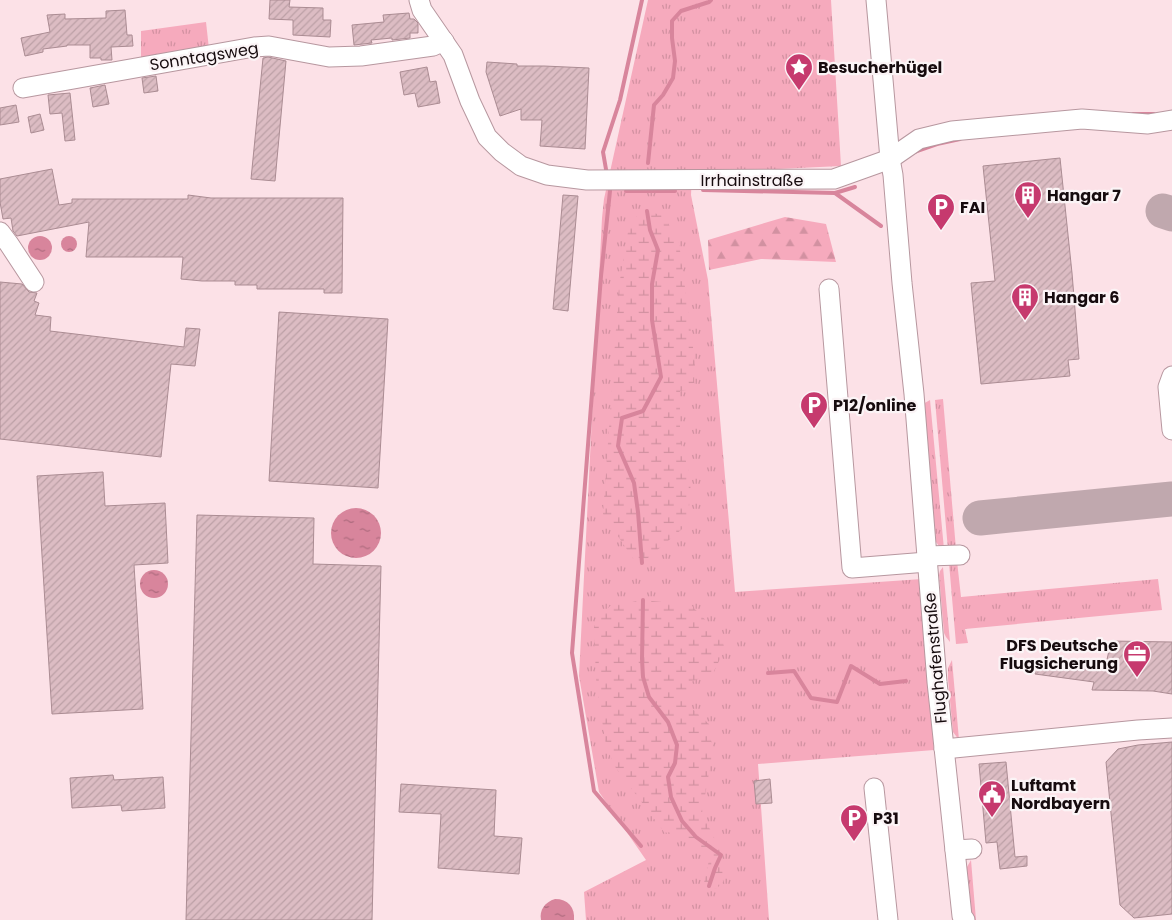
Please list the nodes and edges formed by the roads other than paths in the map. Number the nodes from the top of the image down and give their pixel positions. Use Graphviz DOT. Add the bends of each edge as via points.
graph roads {
  1 [pos="419,0"];
  2 [pos="876,0"];
  3 [pos="444,41"];
  4 [pos="23,88"];
  5 [pos="1172,120"];
  6 [pos="890,159"];
  7 [pos="0,232"];
  8 [pos="34,282"];
  9 [pos="829,289"];
  10 [pos="1172,376"];
  11 [pos="1172,430"];
  12 [pos="960,555"];
  13 [pos="927,559"];
  14 [pos="1172,728"];
  15 [pos="944,749"];
  16 [pos="874,788"];
  17 [pos="888,920"];
  18 [pos="964,920"];
  1 -- 3 [label="street, Irrhainstraße" via="422,10"];
  2 -- 6 [label="street, Flughafenstraße"];
  3 -- 4 [label="street, Sonntagsweg" via="433,46 361,56 329,57 269,46 254,47"];
  3 -- 6 [label="street, Irrhainstraße" via="487,137 521,166 547,176 587,180 834,179"];
  5 -- 6 [label="street, Irrhainstraße" via="1148,124 1082,119 952,131 919,139"];
  6 -- 13 [label="street, Flughafenstraße"];
  7 -- 8 [label="street"];
  9 -- 13 [label="street" via="852,568"];
  10 -- 11 [label="street" via="1168,387"];
  12 -- 13 [label="street"];
  13 -- 15 [label="street, Flughafenstraße"];
  14 -- 15 [label="street"];
  15 -- 18 [label="street, Flughafenstraße" via="963,849"];
  16 -- 17 [label="street"];
}
